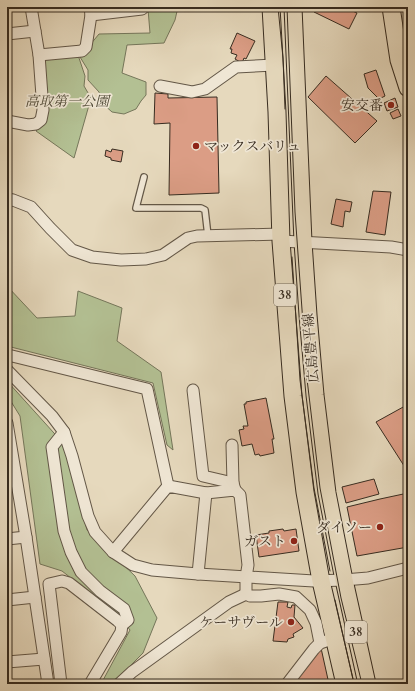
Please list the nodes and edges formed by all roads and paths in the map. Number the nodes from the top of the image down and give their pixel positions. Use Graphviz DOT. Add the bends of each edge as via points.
graph roads {
  1 [pos="31,7"];
  2 [pos="144,7"];
  3 [pos="271,7"];
  4 [pos="293,7"];
  5 [pos="392,7"];
  6 [pos="90,11"];
  7 [pos="35,31"];
  8 [pos="7,34"];
  9 [pos="39,55"];
  10 [pos="274,65"];
  11 [pos="160,86"];
  12 [pos="408,88"];
  13 [pos="7,120"];
  14 [pos="144,177"];
  15 [pos="7,199"];
  16 [pos="208,236"];
  17 [pos="281,238"];
  18 [pos="303,242"];
  19 [pos="408,250"];
  20 [pos="7,355"];
  21 [pos="7,370"];
  22 [pos="193,390"];
  23 [pos="7,423"];
  24 [pos="64,432"];
  25 [pos="232,445"];
  26 [pos="11,476"];
  27 [pos="168,486"];
  28 [pos="234,487"];
  29 [pos="206,493"];
  30 [pos="26,537"];
  31 [pos="7,539"];
  32 [pos="113,552"];
  33 [pos="408,568"];
  34 [pos="198,574"];
  35 [pos="246,577"];
  36 [pos="344,580"];
  37 [pos="321,581"];
  38 [pos="246,594"];
  39 [pos="34,597"];
  40 [pos="7,600"];
  41 [pos="122,625"];
  42 [pos="327,641"];
  43 [pos="44,659"];
  44 [pos="7,662"];
  45 [pos="48,684"];
  46 [pos="61,684"];
  47 [pos="90,684"];
  48 [pos="119,684"];
  49 [pos="287,684"];
  50 [pos="345,684"];
  51 [pos="367,684"];
  1 -- 7 [label="street"];
  2 -- 6 [label="street"];
  3 -- 10 [label="main road, 広島豊平線 / 38"];
  4 -- 18 [label="main road, 広島豊平線 / 38"];
  5 -- 12 [label="main road" via="399,60"];
  6 -- 9 [label="street" via="86,47 82,51"];
  7 -- 8 [label="street"];
  7 -- 9 [label="street"];
  9 -- 13 [label="street" via="43,110 41,120 28,125"];
  10 -- 11 [label="street" via="236,67 205,89 192,92"];
  10 -- 17 [label="main road, 広島豊平線 / 38"];
  14 -- 16 [label="lane" via="136,208 201,208 205,210"];
  15 -- 16 [label="street" via="31,207 72,250 92,257 146,259 163,255 188,238"];
  16 -- 17 [label="street"];
  17 -- 18 [label="street"];
  17 -- 37 [label="main road, 広島豊平線 / 38" via="293,396 305,492"];
  18 -- 19 [label="street"];
  18 -- 36 [label="main road, 広島豊平線 / 38" via="315,395 327,492"];
  20 -- 27 [label="street" via="147,389"];
  21 -- 24 [label="street"];
  22 -- 28 [label="street" via="203,476"];
  23 -- 26 [label="street"];
  24 -- 32 [label="street" via="88,516 95,532"];
  24 -- 41 [label="street" via="52,447 64,531 81,572 100,591 124,609 128,620"];
  25 -- 28 [label="street"];
  26 -- 30 [label="street"];
  27 -- 29 [label="street"];
  27 -- 32 [label="street"];
  28 -- 29 [label="street"];
  28 -- 35 [label="street" via="240,495 248,565"];
  29 -- 34 [label="street"];
  30 -- 31 [label="street"];
  30 -- 39 [label="street"];
  32 -- 34 [label="street" via="133,565 152,570"];
  33 -- 36 [label="street" via="368,578"];
  34 -- 35 [label="street"];
  35 -- 37 [label="street"];
  35 -- 38 [label="street"];
  36 -- 37 [label="street"];
  36 -- 51 [label="main road, 広島豊平線 / 38"];
  37 -- 42 [label="main road, 広島豊平線 / 38"];
  38 -- 42 [label="street" via="296,597 310,610"];
  38 -- 48 [label="street" via="229,602"];
  39 -- 40 [label="street"];
  39 -- 43 [label="street"];
  41 -- 46 [label="street" via="69,583 62,581 49,584"];
  41 -- 47 [label="street" via="121,632"];
  42 -- 49 [label="street" via="314,649"];
  42 -- 50 [label="main road, 広島豊平線 / 38"];
  43 -- 44 [label="street"];
  43 -- 45 [label="street"];
}
